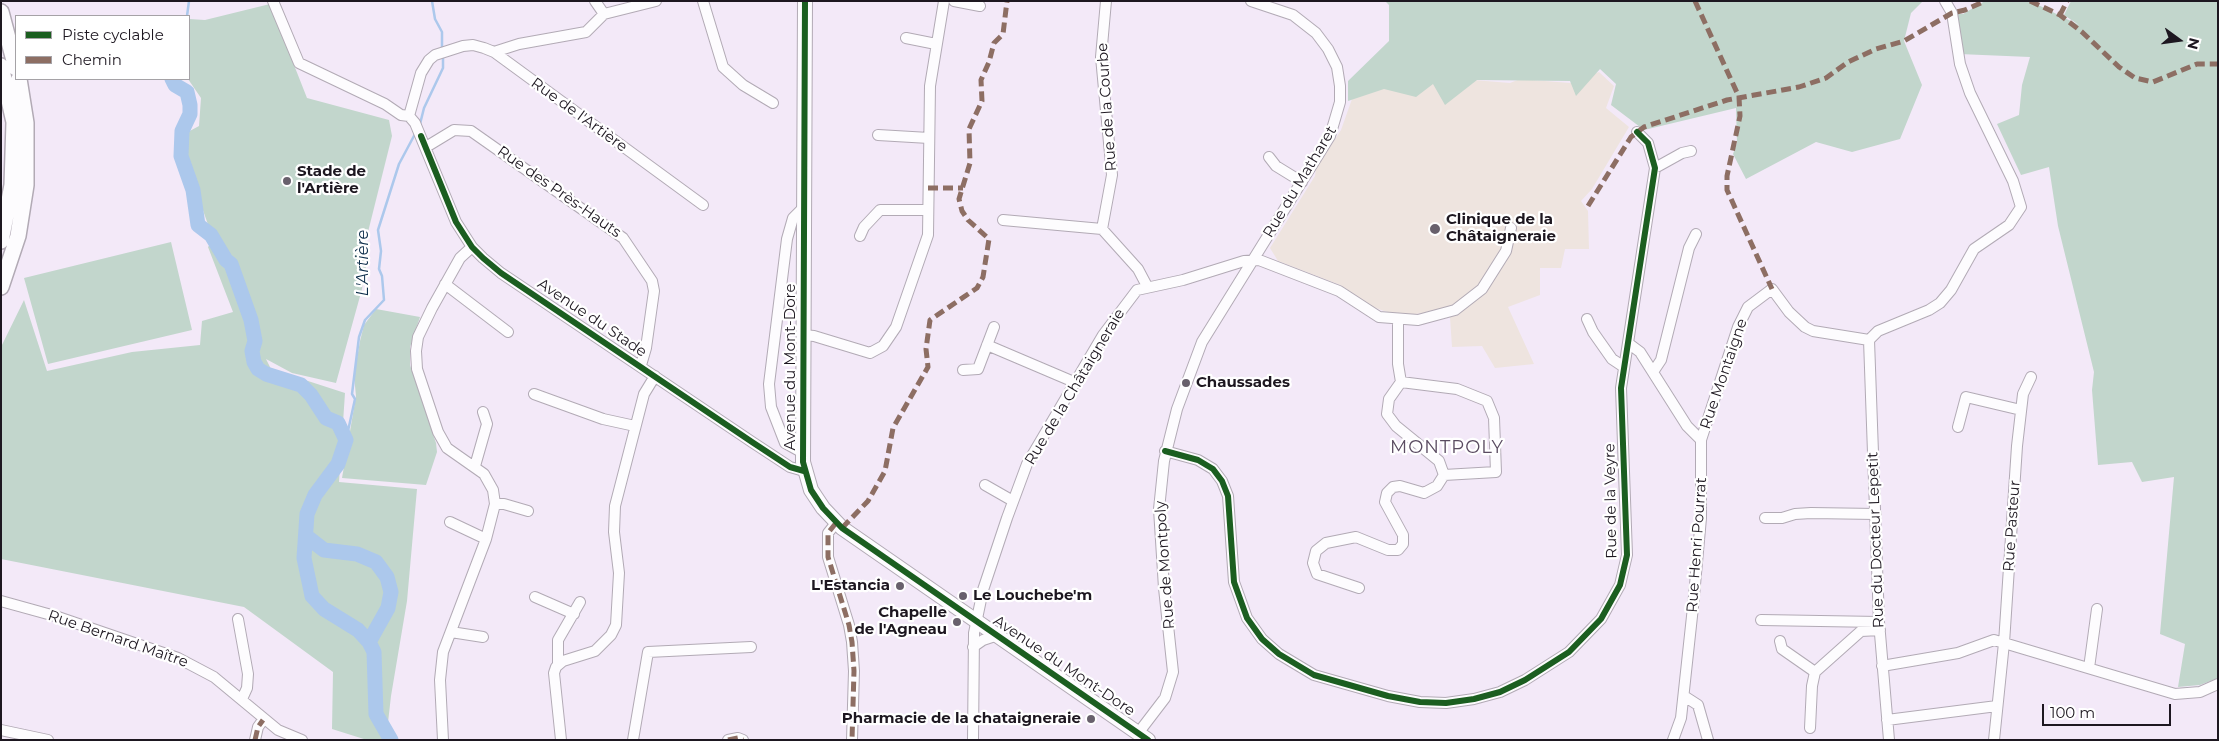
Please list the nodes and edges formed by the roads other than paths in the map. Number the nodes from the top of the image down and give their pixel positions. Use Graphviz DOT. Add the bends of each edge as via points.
graph roads {
  1 [pos="273,1"];
  2 [pos="595,1"];
  3 [pos="656,1"];
  4 [pos="703,1"];
  5 [pos="805,1"];
  6 [pos="944,1"];
  7 [pos="954,1"];
  8 [pos="1106,1"];
  9 [pos="1251,1"];
  10 [pos="1945,1"];
  11 [pos="980,6"];
  12 [pos="1,12"];
  13 [pos="604,14"];
  14 [pos="906,38"];
  15 [pos="936,44"];
  16 [pos="494,52"];
  17 [pos="15,64"];
  18 [pos="1,66"];
  19 [pos="18,80"];
  20 [pos="773,103"];
  21 [pos="412,119"];
  22 [pos="1637,132"];
  23 [pos="878,135"];
  24 [pos="929,138"];
  25 [pos="426,147"];
  26 [pos="1691,151"];
  27 [pos="1268,157"];
  28 [pos="1655,168"];
  29 [pos="1302,182"];
  30 [pos="703,205"];
  31 [pos="804,207"];
  32 [pos="928,210"];
  33 [pos="1003,220"];
  34 [pos="1511,228"];
  35 [pos="1102,229"];
  36 [pos="1696,234"];
  37 [pos="860,236"];
  38 [pos="1,241"];
  39 [pos="472,247"];
  40 [pos="1254,260"];
  41 [pos="445,284"];
  42 [pos="1147,286"];
  43 [pos="1,287"];
  44 [pos="1587,319"];
  45 [pos="1398,320"];
  46 [pos="994,327"];
  47 [pos="508,332"];
  48 [pos="803,335"];
  49 [pos="1869,340"];
  50 [pos="1628,343"];
  51 [pos="987,345"];
  52 [pos="641,365"];
  53 [pos="1624,367"];
  54 [pos="963,370"];
  55 [pos="1653,372"];
  56 [pos="655,376"];
  57 [pos="2031,377"];
  58 [pos="1074,382"];
  59 [pos="1401,382"];
  60 [pos="534,394"];
  61 [pos="2021,410"];
  62 [pos="482,412"];
  63 [pos="635,426"];
  64 [pos="1958,427"];
  65 [pos="1701,440"];
  66 [pos="1165,451"];
  67 [pos="803,453"];
  68 [pos="474,466"];
  69 [pos="804,471"];
  70 [pos="1444,475"];
  71 [pos="985,485"];
  72 [pos="1014,501"];
  73 [pos="495,504"];
  74 [pos="528,511"];
  75 [pos="1876,514"];
  76 [pos="1765,518"];
  77 [pos="450,522"];
  78 [pos="836,523"];
  79 [pos="486,539"];
  80 [pos="1359,588"];
  81 [pos="535,596"];
  82 [pos="1,600"];
  83 [pos="580,602"];
  84 [pos="2098,609"];
  85 [pos="574,614"];
  86 [pos="238,619"];
  87 [pos="1761,620"];
  88 [pos="976,621"];
  89 [pos="1880,626"];
  90 [pos="450,632"];
  91 [pos="998,635"];
  92 [pos="483,637"];
  93 [pos="1780,641"];
  94 [pos="2004,643"];
  95 [pos="751,647"];
  96 [pos="973,648"];
  97 [pos="558,664"];
  98 [pos="1882,666"];
  99 [pos="2089,668"];
  100 [pos="1815,672"];
  101 [pos="2218,684"];
  102 [pos="1684,696"];
  103 [pos="242,699"];
  104 [pos="1997,706"];
  105 [pos="263,720"];
  106 [pos="1887,720"];
  107 [pos="1810,728"];
  108 [pos="1,730"];
  109 [pos="1144,736"];
  110 [pos="48,740"];
  111 [pos="255,740"];
  112 [pos="302,740"];
  113 [pos="443,740"];
  114 [pos="561,740"];
  115 [pos="633,740"];
  116 [pos="728,740"];
  117 [pos="743,740"];
  118 [pos="852,740"];
  119 [pos="973,740"];
  120 [pos="1673,740"];
  121 [pos="1708,740"];
  122 [pos="1889,740"];
  123 [pos="1994,740"];
  1 -- 21 [label="street" via="299,63"];
  2 -- 13 [label="street"];
  3 -- 13 [label="street"];
  4 -- 20 [label="street" via="722,67 743,86"];
  5 -- 31 [label="main road, Avenue du Mont-Dore"];
  6 -- 15 [label="street"];
  7 -- 11 [label="street"];
  8 -- 35 [label="street, Rue de la Courbe" via="1100,57 1112,175"];
  9 -- 29 [label="street, Rue du Matharet" via="1302,20 1323,41 1336,68 1341,95 1335,126"];
  10 -- 49 [label="street" via="1952,13 1960,64 1970,94 2014,181 2021,207 2009,225 1974,249 1940,303 1878,331"];
  12 -- 17 [label="highway"];
  13 -- 16 [label="street" via="586,32 519,44"];
  14 -- 15 [label="street"];
  15 -- 24 [label="street" via="930,86"];
  16 -- 21 [label="street, Rue de l'Artière" via="473,45 436,55 421,73"];
  16 -- 30 [label="street, Rue de l'Artière"];
  18 -- 38 [label="highway" via="14,122 12,185"];
  19 -- 43 [label="highway" via="26,122 26,185 18,236"];
  21 -- 25 [label="street, Avenue du Stade"];
  22 -- 28 [label="street, Rue de la Veyre" via="1648,144"];
  23 -- 24 [label="street"];
  24 -- 32 [label="street"];
  25 -- 39 [label="street, Avenue du Stade" via="456,222"];
  25 -- 52 [label="street, Rue des Près-Hauts" via="454,130 471,132 623,238 652,281 654,291"];
  26 -- 28 [label="street"];
  27 -- 29 [label="street" via="1276,166"];
  28 -- 50 [label="street, Rue de la Veyre"];
  29 -- 40 [label="street, Rue du Matharet"];
  31 -- 48 [label="main road, Avenue du Mont-Dore"];
  31 -- 67 [label="street" via="793,218 786,239 769,384 771,407 785,443"];
  32 -- 37 [label="street" via="880,210"];
  32 -- 48 [label="street" via="928,235 924,249 896,327 883,346 870,353"];
  33 -- 35 [label="street"];
  34 -- 45 [label="street" via="1506,251 1473,298 1456,310 1434,317"];
  35 -- 42 [label="street" via="1138,269"];
  36 -- 55 [label="street" via="1689,248 1661,360"];
  39 -- 41 [label="street" via="460,258"];
  39 -- 52 [label="street, Avenue du Stade" via="501,272"];
  40 -- 42 [label="street, Rue de la Châtaigneraie" via="1183,280"];
  40 -- 45 [label="street" via="1327,286 1379,317"];
  40 -- 66 [label="street, Rue de Montpoly" via="1202,342"];
  41 -- 47 [label="street"];
  41 -- 68 [label="street" via="418,336 417,369 438,432 447,448"];
  42 -- 58 [label="street, Rue de la Châtaigneraie" via="1128,299"];
  44 -- 53 [label="street" via="1612,359"];
  45 -- 59 [label="street"];
  46 -- 51 [label="street"];
  48 -- 67 [label="main road, Avenue du Mont-Dore"];
  49 -- 65 [label="street, Rue Montaigne" via="1805,327 1772,289 1748,307 1738,327"];
  49 -- 75 [label="street, Rue du Docteur Lepetit"];
  50 -- 53 [label="street, Rue de la Veyre"];
  50 -- 55 [label="street" via="1640,352"];
  51 -- 54 [label="street" via="978,369"];
  51 -- 58 [label="street"];
  52 -- 56 [label="street, Avenue du Stade"];
  53 -- 66 [label="street, Rue de la Veyre" via="1621,410 1627,555 1620,585 1601,618 1569,652 1525,680 1500,692 1474,699 1446,703 1388,696 1314,675 1279,654 1262,639 1247,618 1234,582 1228,496 1222,481 1213,469 1198,460"];
  55 -- 65 [label="street" via="1687,426"];
  56 -- 63 [label="street" via="644,394"];
  56 -- 69 [label="street, Avenue du Stade" via="790,467"];
  57 -- 61 [label="street, Rue Pasteur" via="2023,394"];
  58 -- 72 [label="street, Rue de la Châtaigneraie" via="1027,464"];
  59 -- 70 [label="street" via="1389,399 1387,414 1396,426 1439,461"];
  59 -- 70 [label="street" via="1457,389 1487,401 1494,418 1496,472"];
  60 -- 63 [label="street" via="603,419"];
  61 -- 64 [label="street" via="1966,397"];
  61 -- 94 [label="street, Rue Pasteur"];
  62 -- 68 [label="street" via="487,424"];
  63 -- 97 [label="street" via="613,518 619,573 616,625 595,651"];
  65 -- 102 [label="street, Rue Henri Pourrat" via="1701,518"];
  66 -- 109 [label="street, Rue de Montpoly" via="1160,524 1173,672 1165,698"];
  67 -- 69 [label="main road, Avenue du Mont-Dore"];
  68 -- 73 [label="street" via="489,481"];
  69 -- 78 [label="main road, Avenue du Mont-Dore" via="811,490"];
  70 -- 80 [label="street" via="1437,486 1424,493 1400,486 1393,486 1387,493 1385,502 1403,535 1403,544 1398,550 1388,550 1356,537 1326,542 1316,551 1313,564 1317,574"];
  71 -- 72 [label="street"];
  72 -- 88 [label="street, Rue de la Châtaigneraie" via="983,590"];
  73 -- 74 [label="street"];
  73 -- 79 [label="street"];
  75 -- 76 [label="street" via="1811,513"];
  75 -- 89 [label="street, Rue du Docteur Lepetit"];
  77 -- 79 [label="street"];
  78 -- 88 [label="main road, Avenue du Mont-Dore"];
  78 -- 118 [label="street" via="828,533 828,557 852,642"];
  79 -- 90 [label="street"];
  81 -- 85 [label="street"];
  82 -- 103 [label="street, Rue Bernard Maître" via="178,658 214,677"];
  83 -- 85 [label="street"];
  84 -- 99 [label="street"];
  85 -- 97 [label="street" via="558,640"];
  86 -- 103 [label="street" via="248,674"];
  87 -- 89 [label="street"];
  88 -- 91 [label="main road, Avenue du Mont-Dore"];
  88 -- 96 [label="street, Rue de la Châtaigneraie"];
  89 -- 98 [label="street, Rue du Docteur Lepetit"];
  89 -- 100 [label="street" via="1861,631"];
  90 -- 92 [label="street"];
  90 -- 113 [label="street" via="441,670"];
  91 -- 96 [label="street"];
  91 -- 109 [label="main road, Avenue du Mont-Dore"];
  93 -- 100 [label="street" via="1782,649"];
  94 -- 98 [label="street" via="1994,640 1958,653"];
  94 -- 99 [label="street"];
  94 -- 104 [label="street, Rue Pasteur"];
  95 -- 115 [label="street" via="648,652"];
  96 -- 119 [label="street, Rue de la Châtaigneraie"];
  97 -- 114 [label="street" via="554,673"];
  98 -- 106 [label="street, Rue du Docteur Lepetit"];
  99 -- 101 [label="street" via="2175,694 2200,692"];
  100 -- 107 [label="street"];
  102 -- 120 [label="street, Rue Henri Pourrat"];
  102 -- 121 [label="street" via="1698,705"];
  103 -- 105 [label="street, Rue Bernard Maître"];
  104 -- 106 [label="street"];
  104 -- 123 [label="street, Rue Pasteur"];
  105 -- 111 [label="street"];
  105 -- 112 [label="street, Rue Bernard Maître"];
  106 -- 122 [label="street, Rue du Docteur Lepetit"];
  108 -- 110 [label="street"];
  116 -- 117 [label="street"];
}
